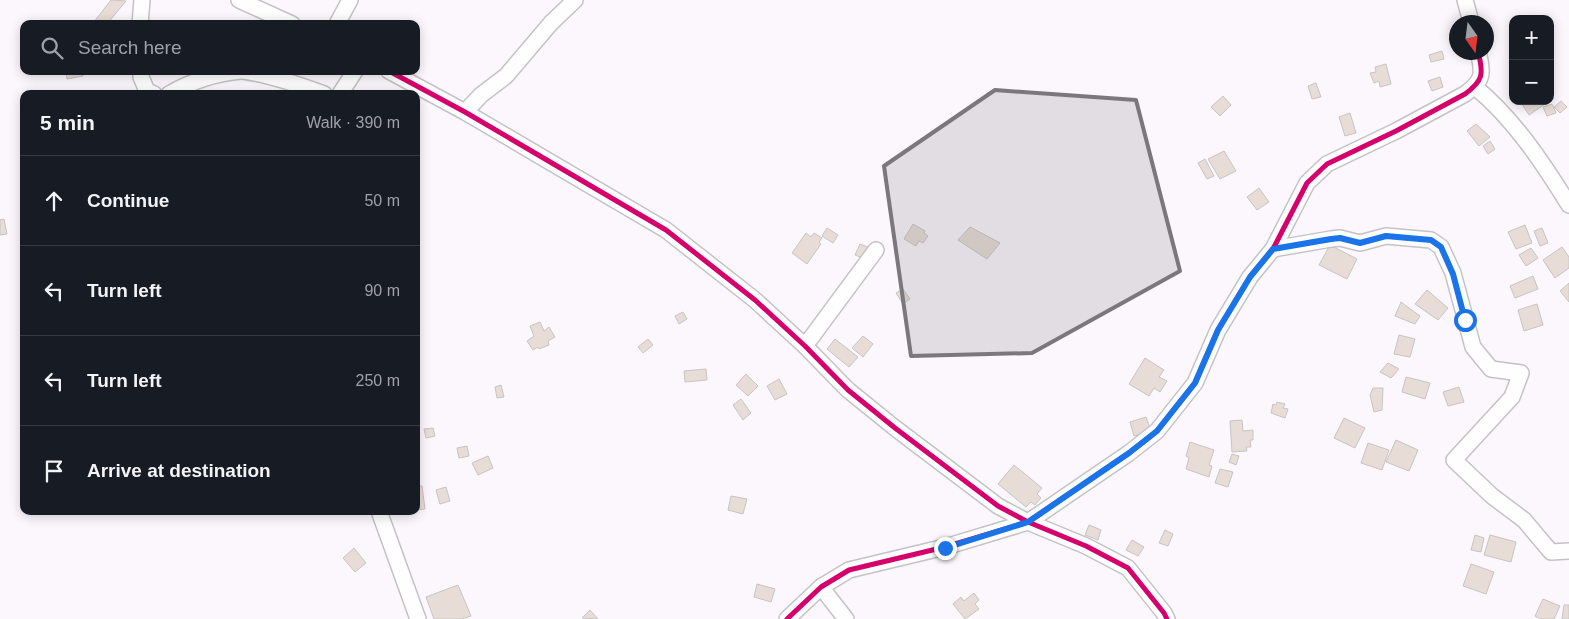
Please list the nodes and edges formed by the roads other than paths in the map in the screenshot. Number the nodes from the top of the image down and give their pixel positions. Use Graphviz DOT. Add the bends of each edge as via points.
graph roads {
  1 [pos="142,0"];
  2 [pos="239,0"];
  3 [pos="350,0"];
  4 [pos="575,0"];
  5 [pos="1465,0"];
  6 [pos="1468,15"];
  7 [pos="140,20"];
  8 [pos="283,20"];
  9 [pos="339,20"];
  10 [pos="1480,60"];
  11 [pos="141,75"];
  12 [pos="214,75"];
  13 [pos="265,75"];
  14 [pos="352,75"];
  15 [pos="396,75"];
  16 [pos="1475,87"];
  17 [pos="147,90"];
  18 [pos="176,90"];
  19 [pos="313,90"];
  20 [pos="343,90"];
  21 [pos="465,112"];
  22 [pos="1569,205"];
  23 [pos="1273,249"];
  24 [pos="876,250"];
  25 [pos="805,346"];
  26 [pos="380,515"];
  27 [pos="1028,522"];
  28 [pos="1569,551"];
  29 [pos="822,587"];
  30 [pos="418,619"];
  31 [pos="787,619"];
  32 [pos="846,619"];
  33 [pos="1166,619"];
  1 -- 7 [label="street"];
  2 -- 8 [label="street"];
  3 -- 9 [label="street"];
  4 -- 21 [label="street" via="506,76"];
  5 -- 6 [label="street"];
  10 -- 16 [label="street" via="1481,78"];
  11 -- 17 [label="street"];
  12 -- 18 [label="street"];
  13 -- 19 [label="street"];
  14 -- 20 [label="street"];
  15 -- 21 [label="street"];
  16 -- 22 [label="street" via="1494,102 1544,165"];
  16 -- 23 [label="street" via="1396,132 1327,164 1307,183"];
  21 -- 25 [label="street" via="666,230 755,300"];
  23 -- 27 [label="street" via="1250,277 1218,330 1195,383 1157,431"];
  23 -- 28 [label="street" via="1340,238 1360,243 1386,236 1431,240 1441,247 1453,274 1473,347 1491,369 1521,374 1512,397 1454,460 1492,496 1524,520 1551,552"];
  24 -- 25 [label="street"];
  25 -- 27 [label="street" via="848,390 895,428 998,506"];
  26 -- 30 [label="street"];
  27 -- 29 [label="street" via="945,548 849,570"];
  27 -- 33 [label="street" via="1128,568"];
  29 -- 31 [label="street"];
  29 -- 32 [label="street"];
}
